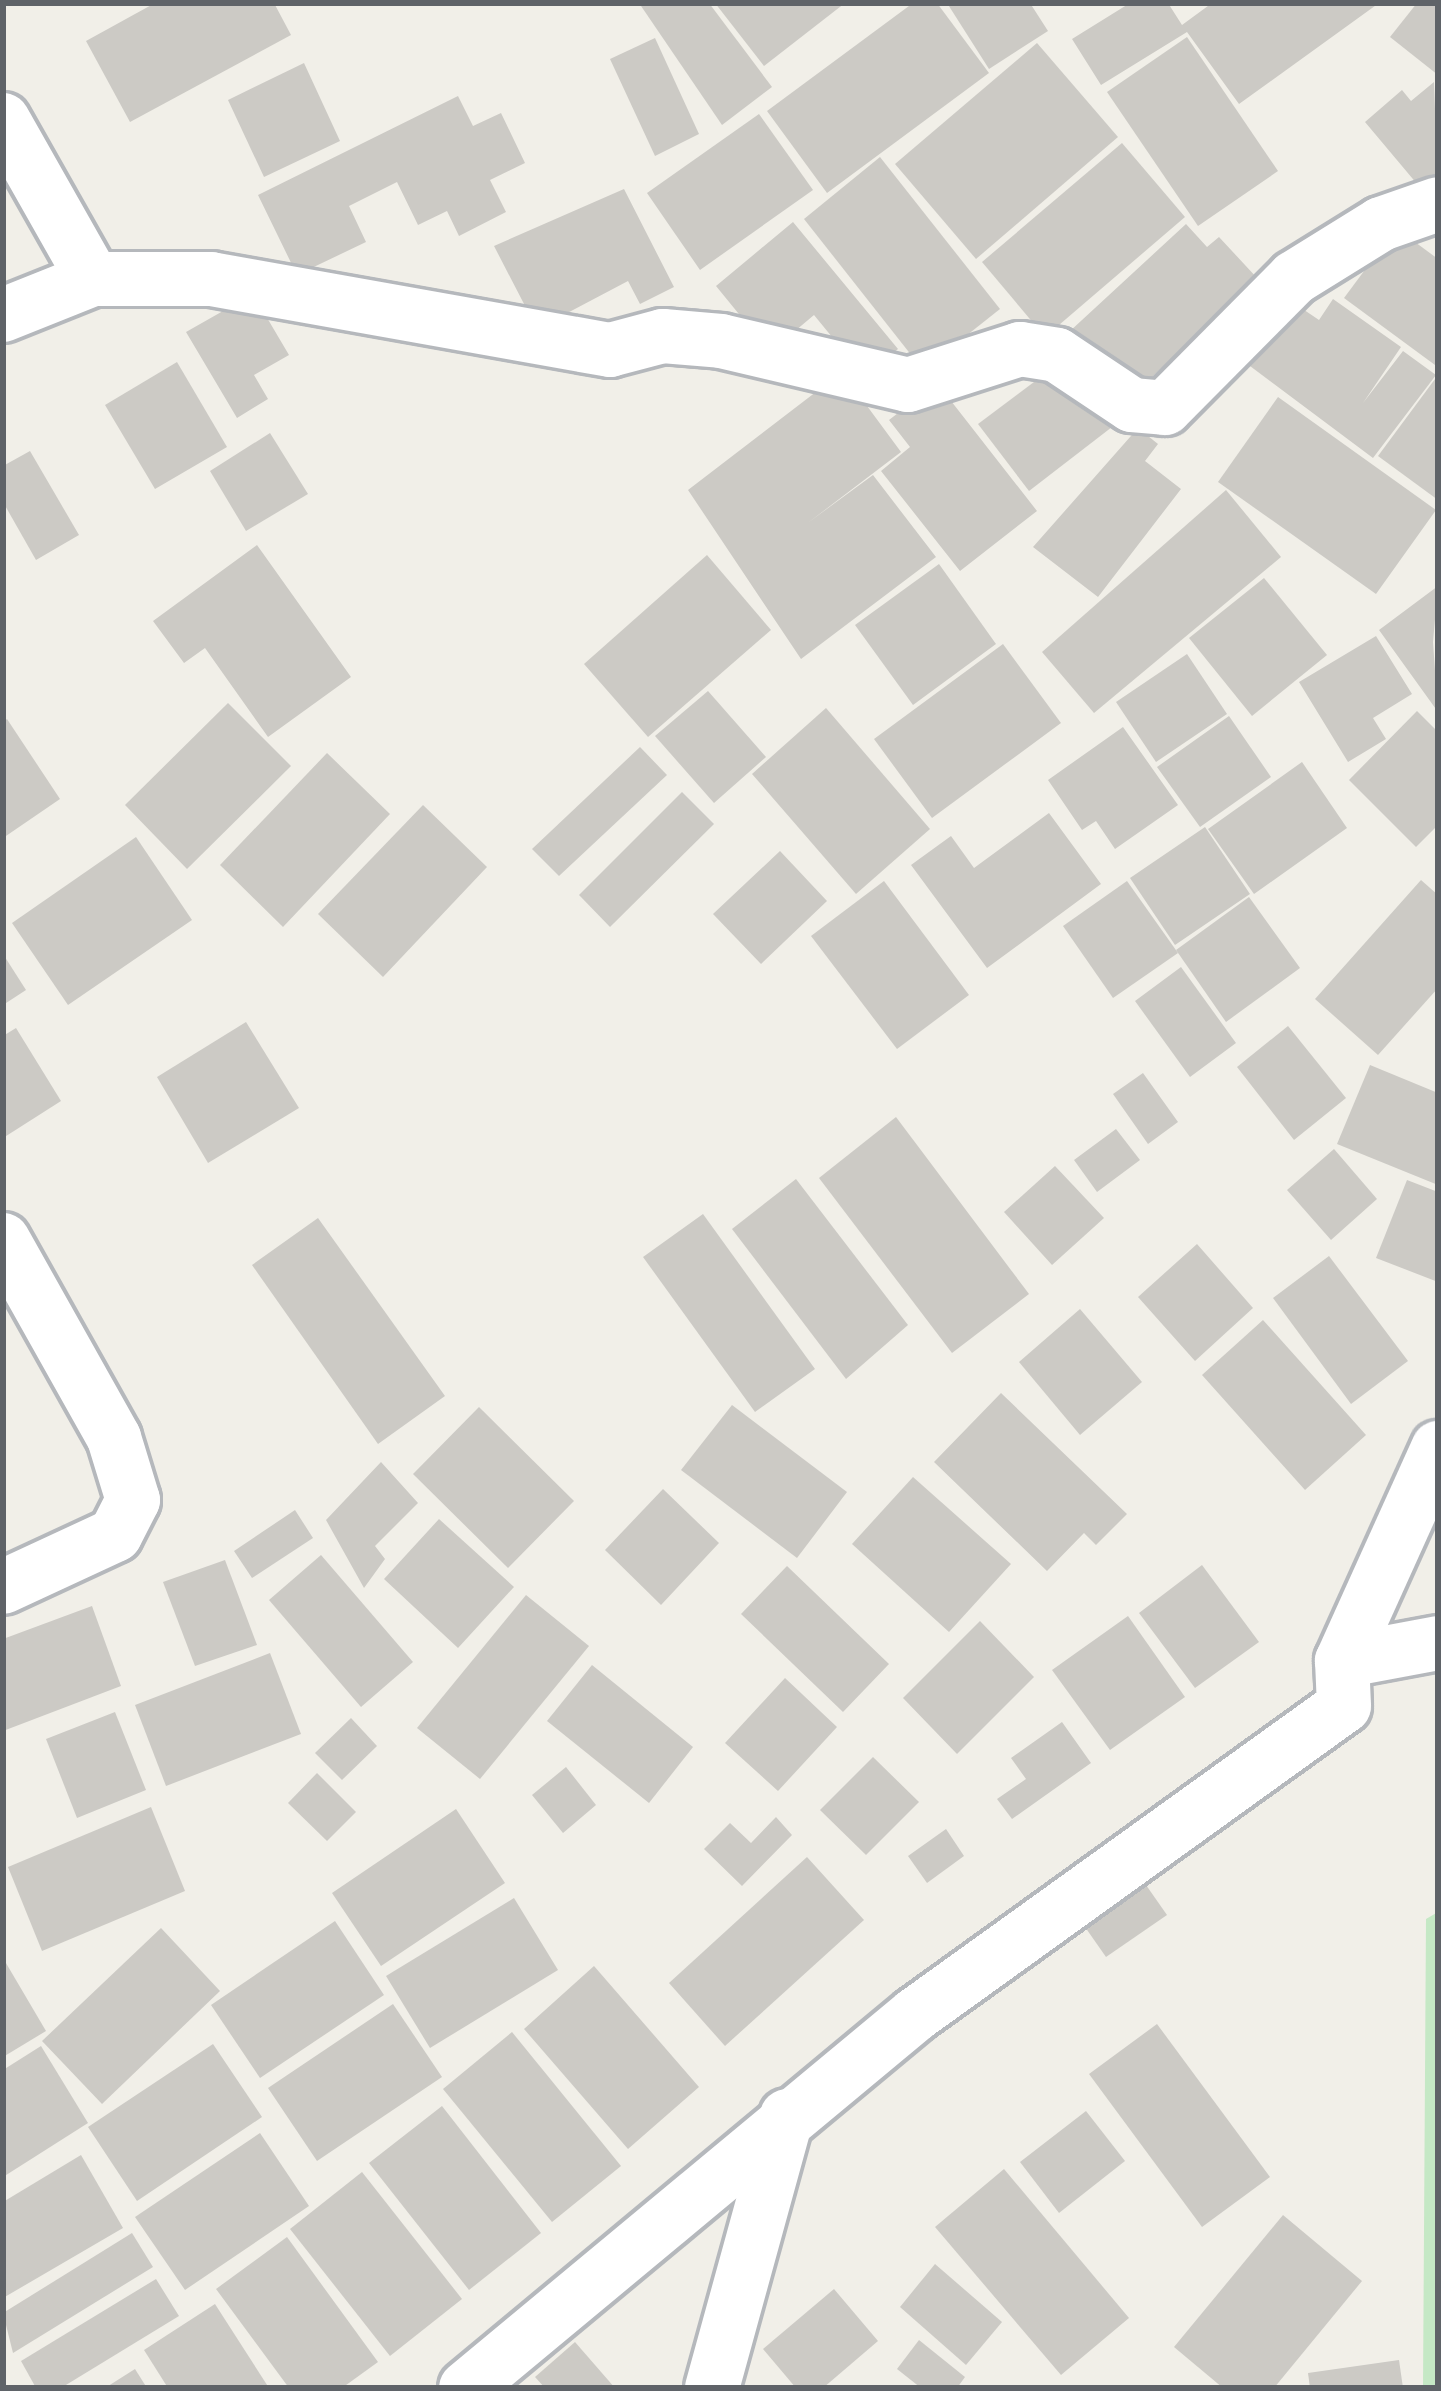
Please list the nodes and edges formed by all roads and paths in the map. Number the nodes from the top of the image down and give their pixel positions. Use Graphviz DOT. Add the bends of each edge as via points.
graph roads {
  1 [pos="3,120"];
  2 [pos="1438,204"];
  3 [pos="93,279"];
  4 [pos="3,314"];
  5 [pos="3,1240"];
  6 [pos="1438,1448"];
  7 [pos="3,1586"];
  8 [pos="1438,1643"];
  9 [pos="1342,1661"];
  10 [pos="787,2116"];
  11 [pos="466,2388"];
  12 [pos="712,2388"];
  1 -- 3 [label="street"];
  2 -- 3 [label="street" via="1382,224 1294,278 1165,408 1132,405 1057,356 1020,349 908,386 721,341 663,336 610,350 211,279"];
  3 -- 4 [label="street"];
  5 -- 7 [label="street" via="114,1438 133,1500 115,1534"];
  6 -- 9 [label="street"];
  8 -- 9 [label="street"];
  9 -- 10 [label="street" via="1344,1706"];
  10 -- 11 [label="street"];
  10 -- 12 [label="street"];
}
